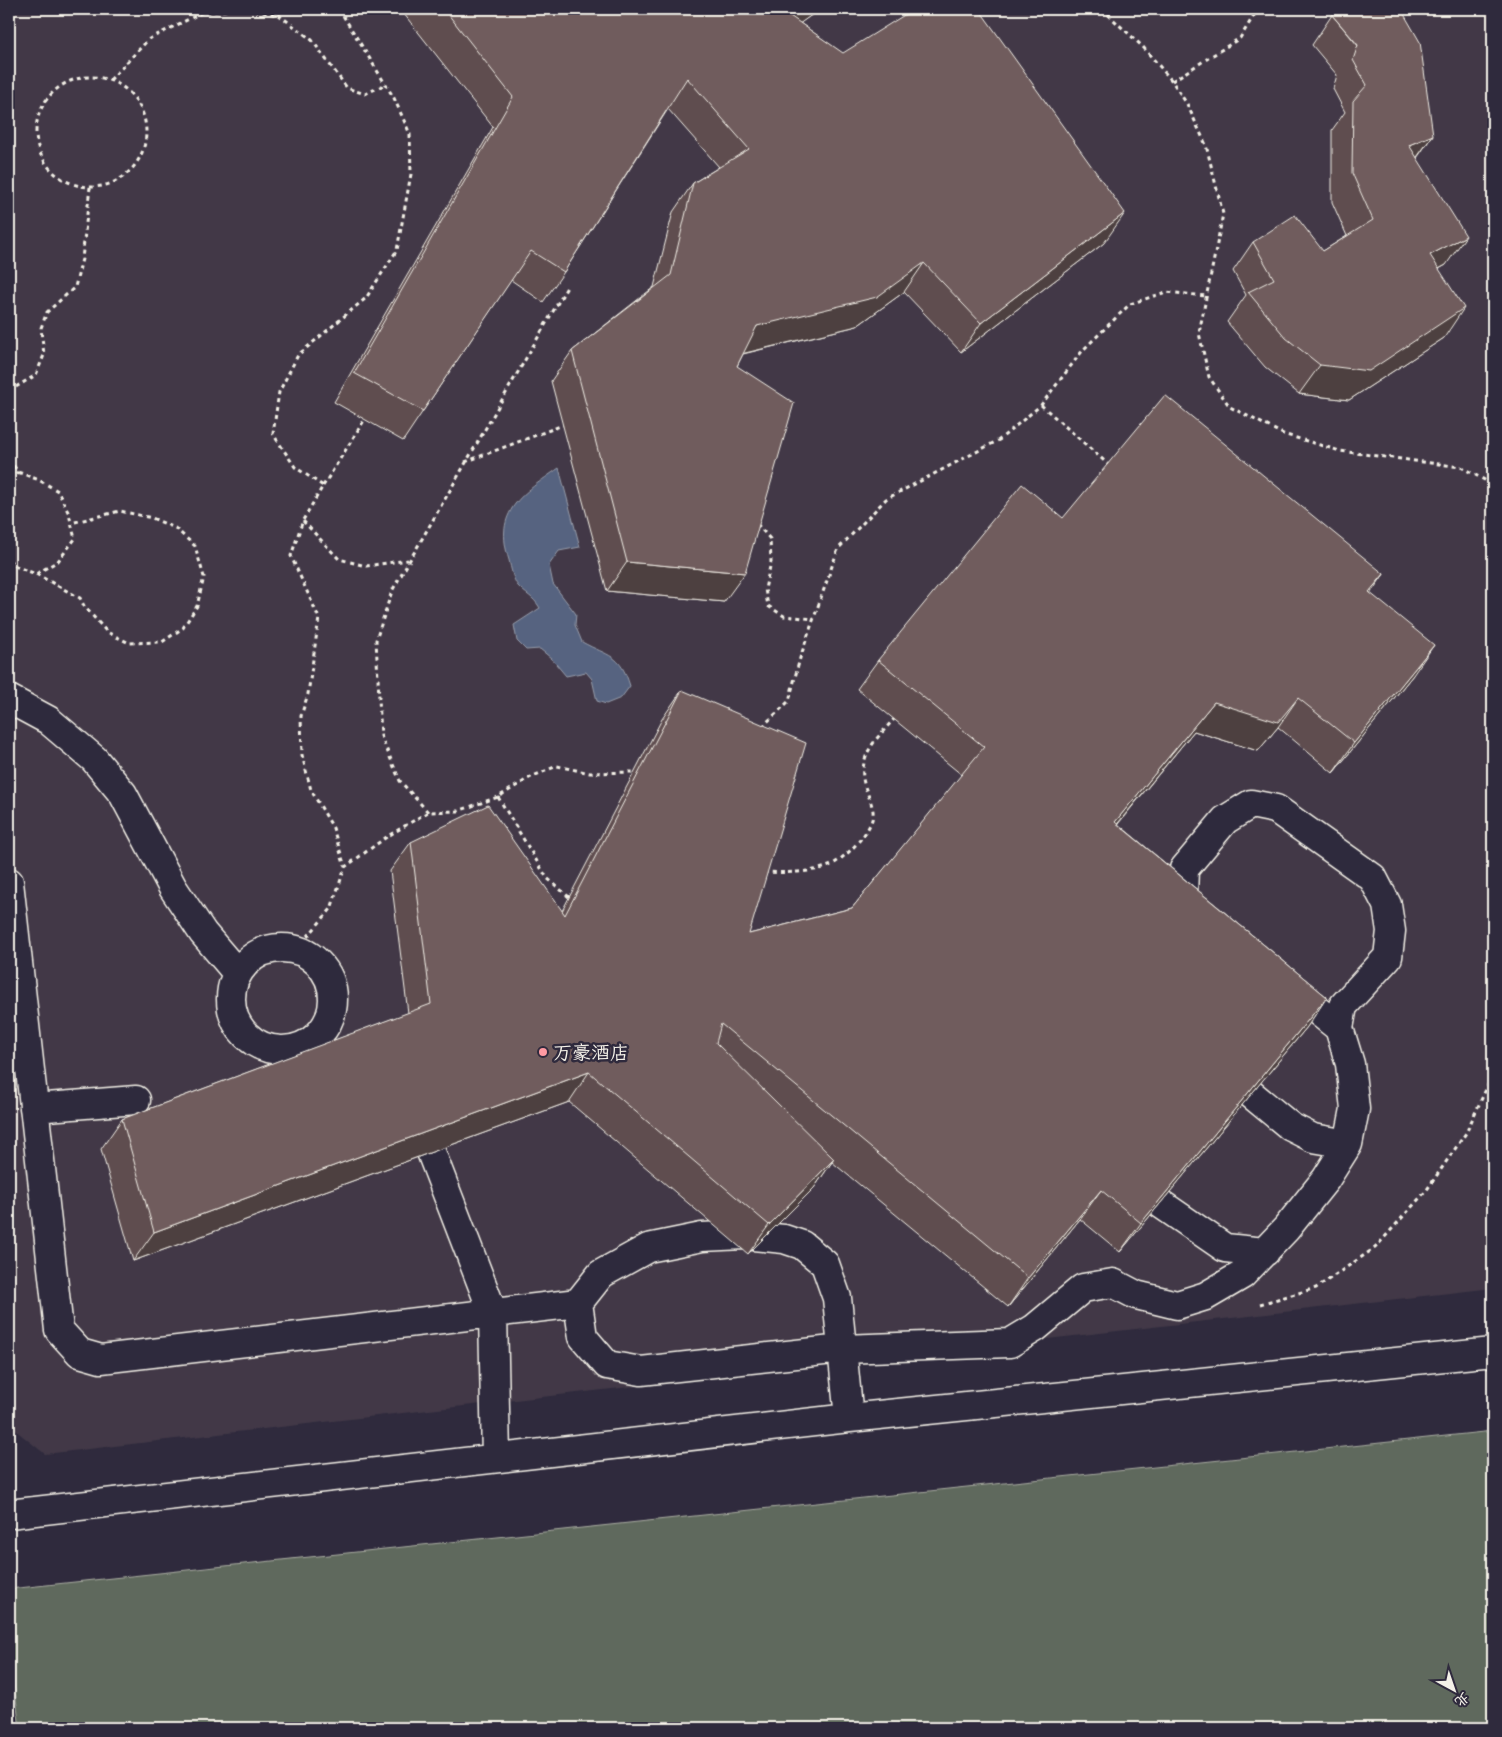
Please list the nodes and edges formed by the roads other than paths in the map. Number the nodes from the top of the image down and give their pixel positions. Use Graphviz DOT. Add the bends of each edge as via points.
graph roads {
  1 [pos="9,699"];
  2 [pos="9,882"];
  3 [pos="1216,931"];
  4 [pos="237,973"];
  5 [pos="1270,973"];
  6 [pos="1339,1028"];
  7 [pos="1251,1094"];
  8 [pos="136,1100"];
  9 [pos="34,1108"];
  10 [pos="1348,1144"];
  11 [pos="431,1152"];
  12 [pos="1161,1204"];
  13 [pos="1265,1252"];
  14 [pos="578,1303"];
  15 [pos="493,1312"];
  16 [pos="842,1349"];
  17 [pos="1493,1352"];
  18 [pos="849,1418"];
  19 [pos="496,1458"];
  20 [pos="9,1514"];
  1 -- 4 [label="street" via="48,720 94,759 123,794 173,888 203,933"];
  2 -- 9 [label="street"];
  3 -- 6 [label="street" via="1193,912 1183,896 1184,869 1225,820 1251,804 1276,809 1373,878 1387,905 1391,931 1388,957 1343,1006"];
  4 -- 4 [label="street" via="231,1006 236,1023 261,1046 294,1050 323,1031 335,1000 332,983 312,956 297,949 280,947 263,951 248,960"];
  5 -- 6 [label="street"];
  6 -- 10 [label="street" via="1350,1064 1355,1109"];
  7 -- 10 [label="street" via="1290,1127 1313,1138"];
  8 -- 9 [label="street"];
  9 -- 15 [label="street" via="59,1330 80,1353 101,1359"];
  10 -- 13 [label="street" via="1326,1179"];
  11 -- 15 [label="street"];
  12 -- 13 [label="street" via="1225,1248"];
  13 -- 16 [label="street" via="1242,1275 1206,1296 1177,1306 1136,1295 1113,1282 1083,1288 1035,1328 1010,1342"];
  14 -- 15 [label="street"];
  14 -- 16 [label="street" via="583,1337 607,1366 641,1371"];
  14 -- 16 [label="street" via="601,1274 648,1248 702,1237 743,1235 784,1239 802,1245 825,1264 837,1298"];
  15 -- 19 [label="street"];
  16 -- 18 [label="street"];
  17 -- 18 [label="street"];
  18 -- 19 [label="street"];
  19 -- 20 [label="street"];
}
